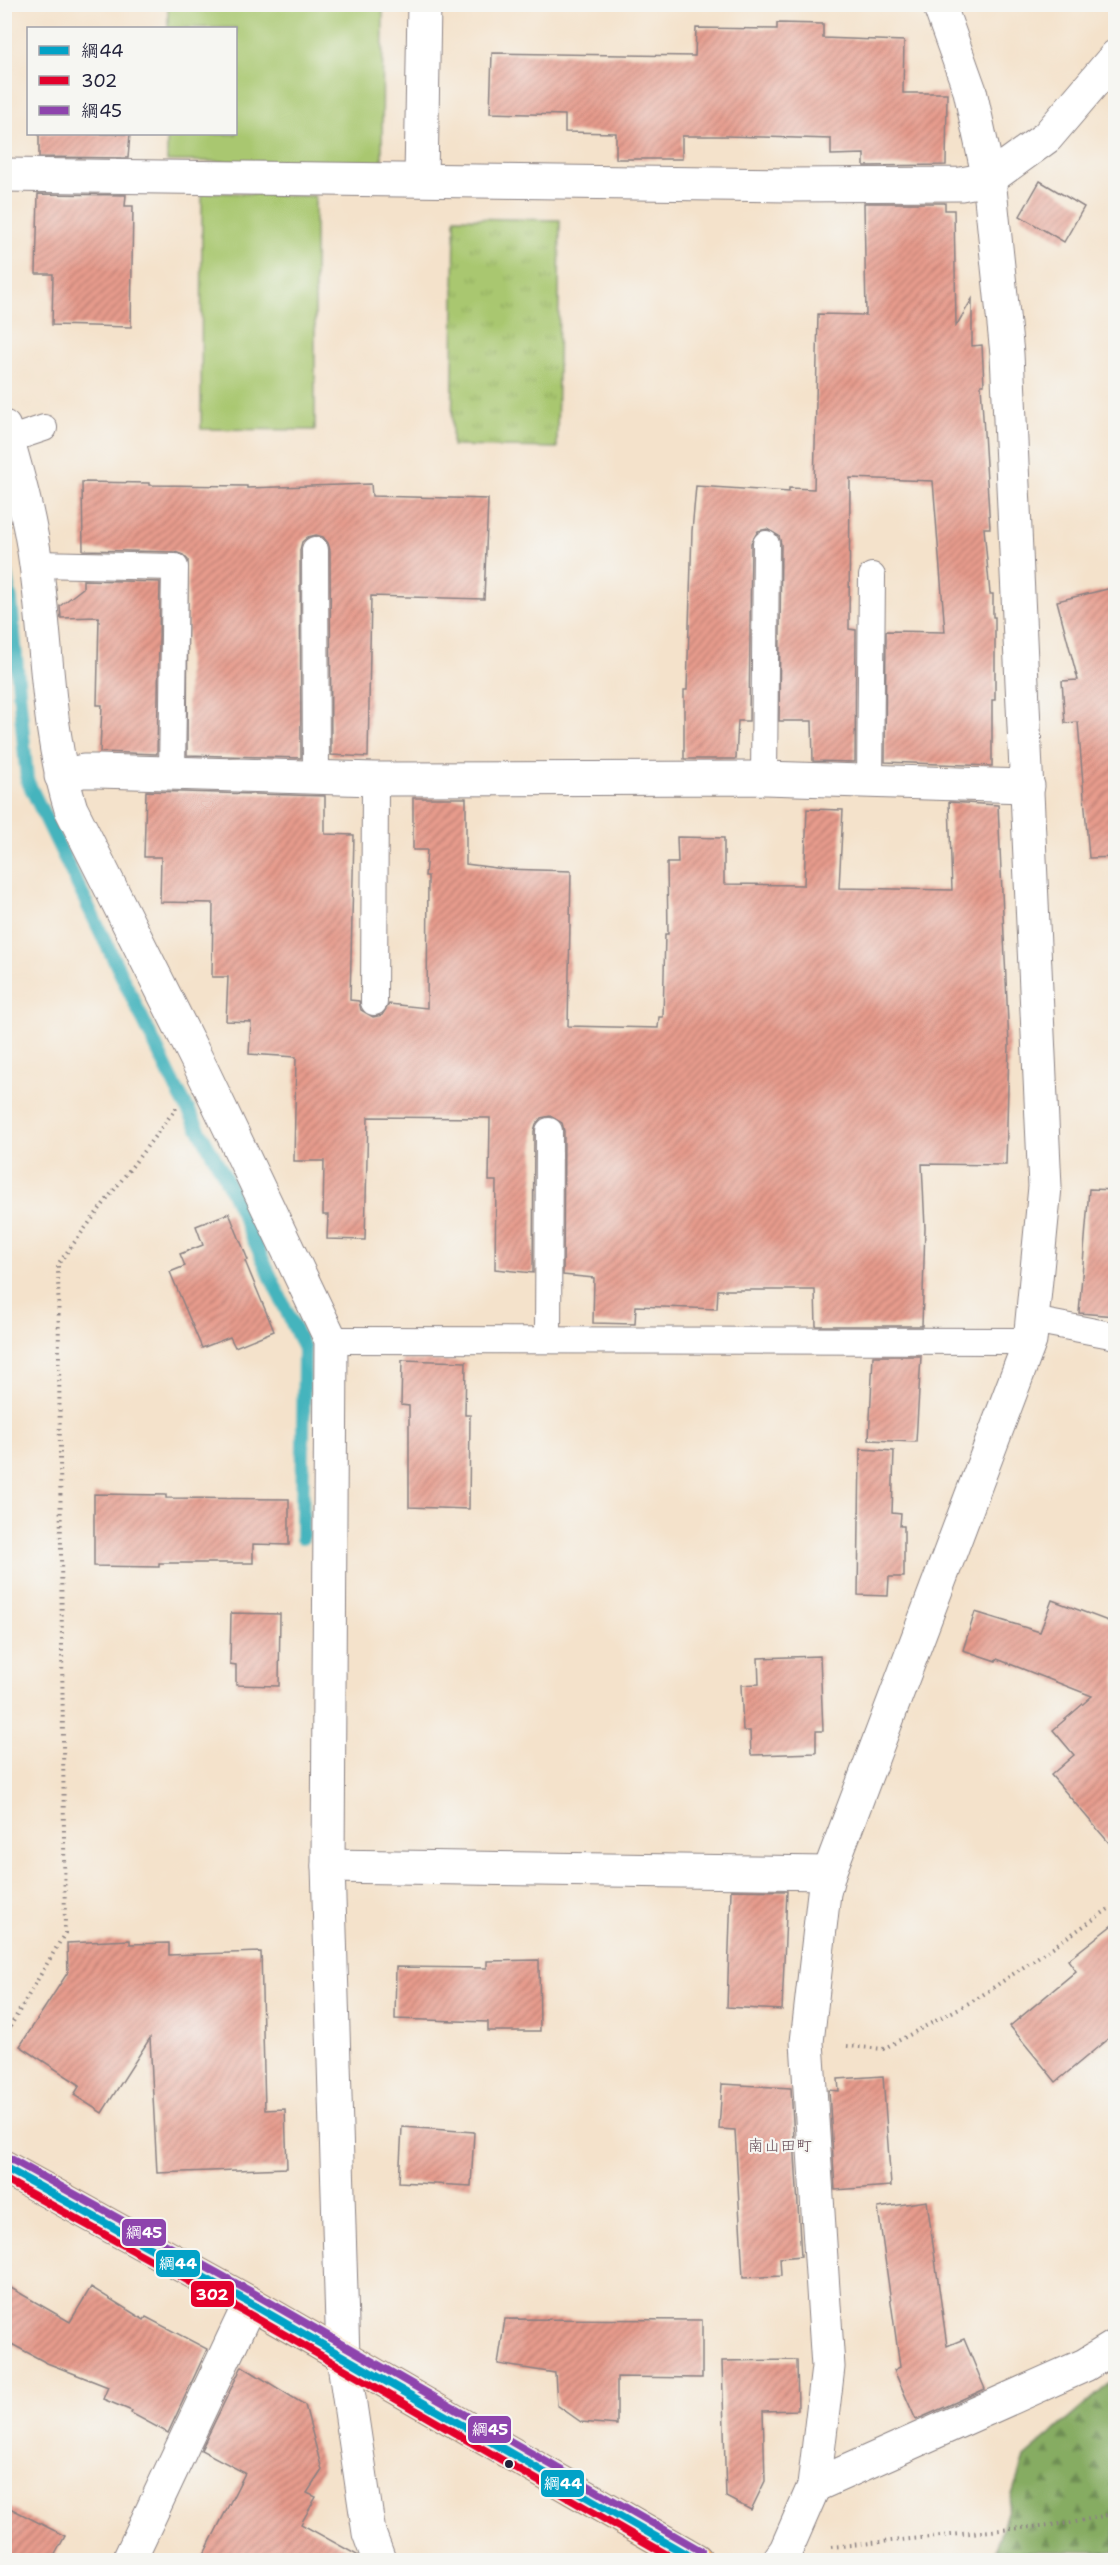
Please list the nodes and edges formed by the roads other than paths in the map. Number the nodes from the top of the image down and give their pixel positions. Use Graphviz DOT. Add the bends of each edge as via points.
graph roads {
  1 [pos="424,4"];
  2 [pos="939,4"];
  3 [pos="1116,56"];
  4 [pos="4,175"];
  5 [pos="421,179"];
  6 [pos="989,179"];
  7 [pos="44,428"];
  8 [pos="6,433"];
  9 [pos="766,544"];
  10 [pos="315,550"];
  11 [pos="36,564"];
  12 [pos="872,576"];
  13 [pos="172,772"];
  14 [pos="61,776"];
  15 [pos="316,778"];
  16 [pos="764,778"];
  17 [pos="375,779"];
  18 [pos="870,781"];
  19 [pos="1028,786"];
  20 [pos="374,1002"];
  21 [pos="549,1131"];
  22 [pos="1031,1331"];
  23 [pos="1116,1336"];
  24 [pos="331,1340"];
  25 [pos="548,1340"];
  26 [pos="328,1866"];
  27 [pos="829,1873"];
  28 [pos="4,2167"];
  29 [pos="250,2303"];
  30 [pos="1116,2346"];
  31 [pos="343,2357"];
  32 [pos="814,2486"];
  33 [pos="782,2555"];
  34 [pos="129,2560"];
  35 [pos="379,2560"];
  36 [pos="696,2560"];
  1 -- 5 [label="street"];
  2 -- 6 [label="street" via="970,91"];
  3 -- 6 [label="street" via="1047,137"];
  4 -- 5 [label="street"];
  5 -- 6 [label="street" via="787,185 961,184"];
  6 -- 19 [label="street" via="1007,354"];
  7 -- 8 [label="lane"];
  8 -- 11 [label="street"];
  9 -- 16 [label="lane"];
  10 -- 15 [label="lane"];
  11 -- 13 [label="lane" via="175,567"];
  11 -- 14 [label="street"];
  12 -- 18 [label="lane"];
  13 -- 14 [label="street" via="83,771"];
  13 -- 15 [label="street"];
  14 -- 24 [label="street" via="71,809"];
  15 -- 17 [label="street"];
  16 -- 17 [label="street"];
  16 -- 18 [label="street"];
  17 -- 20 [label="lane"];
  18 -- 19 [label="street"];
  19 -- 22 [label="street" via="1045,1187"];
  21 -- 25 [label="lane"];
  22 -- 23 [label="lane"];
  22 -- 25 [label="lane"];
  22 -- 27 [label="street"];
  24 -- 25 [label="lane"];
  24 -- 26 [label="street"];
  26 -- 27 [label="street"];
  26 -- 31 [label="street"];
  27 -- 32 [label="street" via="807,2042 828,2367"];
  28 -- 29 [label="main road"];
  29 -- 31 [label="main road"];
  29 -- 34 [label="street"];
  30 -- 32 [label="street" via="1085,2365"];
  31 -- 35 [label="street" via="369,2533"];
  31 -- 36 [label="main road"];
  32 -- 33 [label="street"];
}
